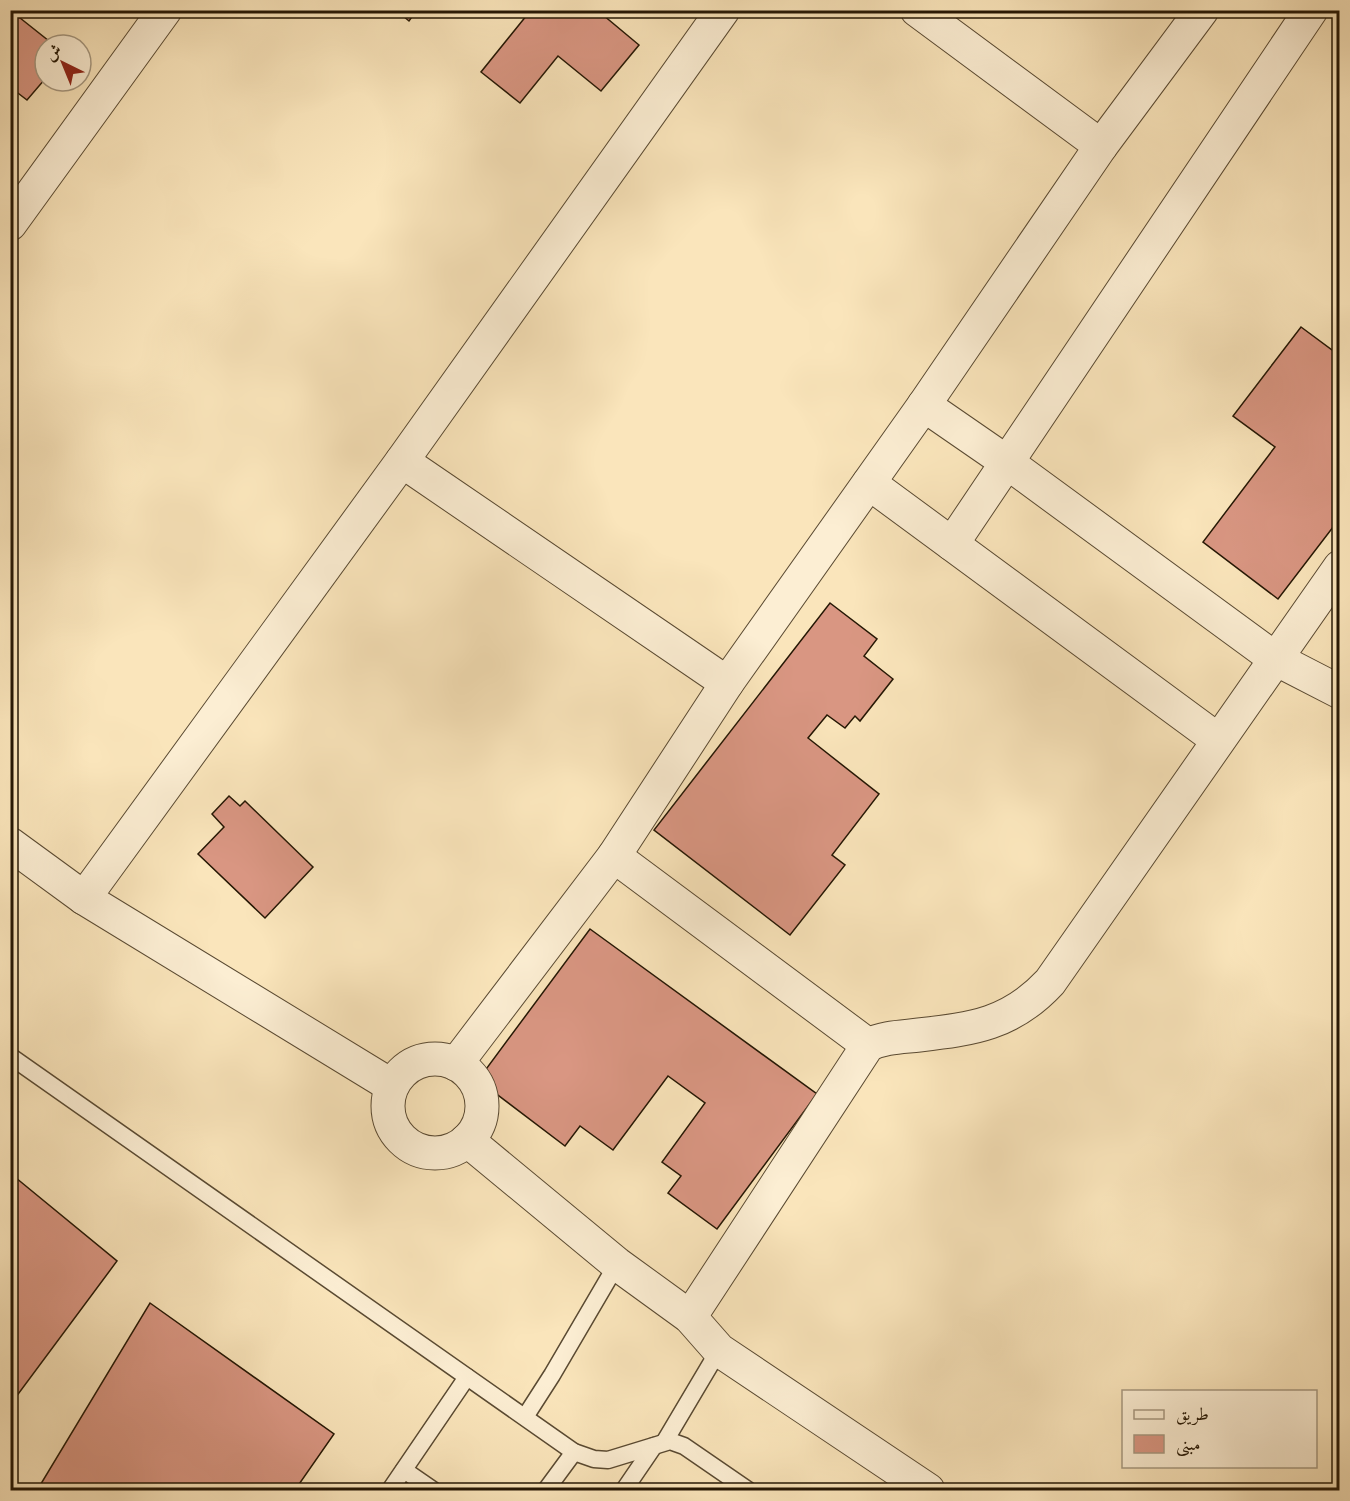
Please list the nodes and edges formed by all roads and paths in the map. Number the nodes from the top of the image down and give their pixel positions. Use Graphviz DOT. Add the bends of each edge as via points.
graph roads {
  1 [pos="165,10"];
  2 [pos="723,10"];
  3 [pos="917,10"];
  4 [pos="1202,10"];
  5 [pos="1311,10"];
  6 [pos="1101,146"];
  7 [pos="16,205"];
  8 [pos="924,405"];
  9 [pos="402,461"];
  10 [pos="1008,463"];
  11 [pos="869,483"];
  12 [pos="952,544"];
  13 [pos="1340,567"];
  14 [pos="1275,658"];
  15 [pos="727,683"];
  16 [pos="1340,692"];
  17 [pos="1218,740"];
  18 [pos="10,844"];
  19 [pos="614,856"];
  20 [pos="84,898"];
  21 [pos="868,1045"];
  22 [pos="10,1056"];
  23 [pos="456,1064"];
  24 [pos="392,1086"];
  25 [pos="467,1140"];
  26 [pos="617,1263"];
  27 [pos="690,1317"];
  28 [pos="719,1350"];
  29 [pos="468,1377"];
  30 [pos="525,1417"];
  31 [pos="660,1443"];
  32 [pos="574,1452"];
  33 [pos="404,1470"];
  34 [pos="390,1491"];
  35 [pos="433,1491"];
  36 [pos="546,1491"];
  37 [pos="624,1491"];
  38 [pos="748,1491"];
  39 [pos="928,1491"];
  1 -- 7 [label="street"];
  2 -- 9 [label="street"];
  3 -- 6 [label="street"];
  4 -- 6 [label="street"];
  5 -- 10 [label="street"];
  6 -- 8 [label="street"];
  8 -- 10 [label="street"];
  8 -- 11 [label="street"];
  9 -- 15 [label="street"];
  9 -- 20 [label="street"];
  10 -- 12 [label="street"];
  10 -- 14 [label="street"];
  11 -- 12 [label="street"];
  11 -- 15 [label="street"];
  12 -- 17 [label="street"];
  13 -- 14 [label="street"];
  14 -- 16 [label="street"];
  14 -- 17 [label="street"];
  15 -- 19 [label="street"];
  17 -- 21 [label="street" via="1058,972 1032,1000 988,1024"];
  18 -- 20 [label="street"];
  19 -- 21 [label="street"];
  19 -- 23 [label="street"];
  20 -- 24 [label="street"];
  21 -- 27 [label="street"];
  22 -- 29 [label="lane"];
  23 -- 24 [label="street" via="435,1060 413,1064"];
  23 -- 25 [label="street" via="469,1073 482,1100 476,1129"];
  24 -- 25 [label="street" via="388,1116 402,1141 428,1153 456,1149"];
  25 -- 26 [label="street"];
  26 -- 27 [label="street"];
  26 -- 30 [label="lane"];
  27 -- 28 [label="street"];
  28 -- 31 [label="lane"];
  28 -- 39 [label="street"];
  29 -- 30 [label="lane"];
  29 -- 33 [label="lane"];
  30 -- 32 [label="lane"];
  31 -- 32 [label="lane" via="608,1460"];
  31 -- 37 [label="lane"];
  31 -- 38 [label="lane" via="684,1446"];
  32 -- 36 [label="lane"];
  33 -- 34 [label="lane"];
  33 -- 35 [label="lane"];
}
